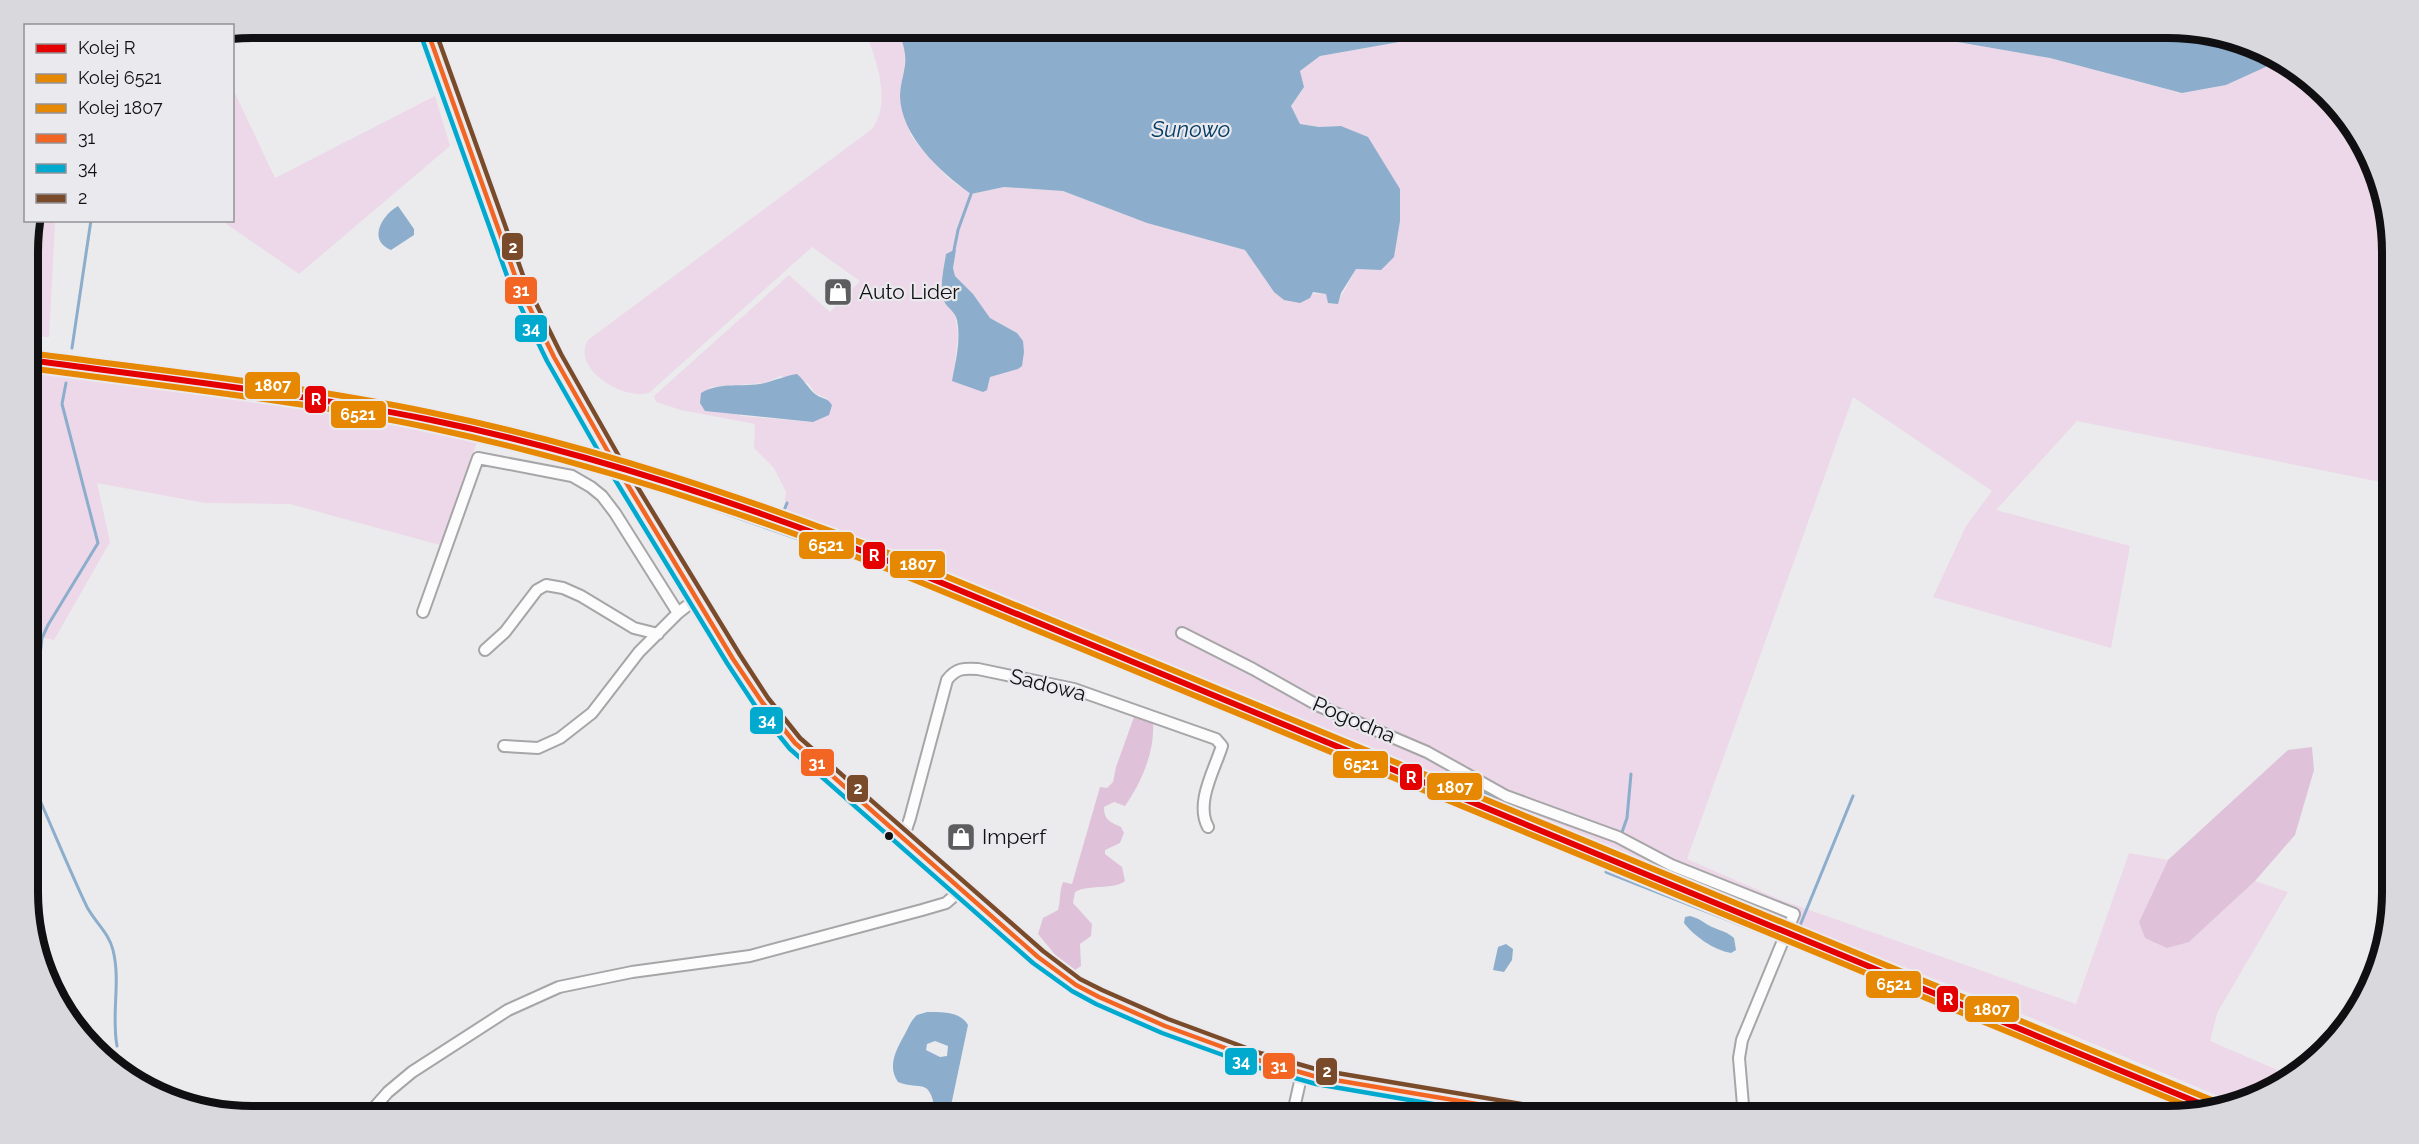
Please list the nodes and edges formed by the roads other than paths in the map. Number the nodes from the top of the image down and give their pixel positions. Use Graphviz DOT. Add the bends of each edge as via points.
graph roads {
  1 [pos="430,38"];
  2 [pos="697,598"];
  3 [pos="423,612"];
  4 [pos="678,613"];
  5 [pos="1182,633"];
  6 [pos="658,634"];
  7 [pos="485,650"];
  8 [pos="504,746"];
  9 [pos="1208,827"];
  10 [pos="899,834"];
  11 [pos="962,889"];
  12 [pos="1302,1073"];
  13 [pos="376,1106"];
  14 [pos="1294,1106"];
  15 [pos="1492,1106"];
  16 [pos="1743,1106"];
  1 -- 2 [label="main road" via="518,284 535,321"];
  2 -- 4 [label="street"];
  2 -- 10 [label="main road" via="785,732"];
  3 -- 4 [label="street" via="478,458 572,476 591,487 615,513"];
  4 -- 6 [label="street"];
  5 -- 16 [label="street, Pogodna" via="1319,706 1427,752 1506,796 1618,837 1671,865 1794,914 1742,1040 1739,1058"];
  6 -- 7 [label="street" via="634,628 581,596 546,585 537,590 505,632"];
  6 -- 8 [label="street" via="639,652 592,713 560,738 538,748"];
  9 -- 10 [label="street, Sadowa" via="1203,818 1203,802 1222,746 1216,739 1074,689 962,668 947,680 910,818 906,830"];
  10 -- 11 [label="main road"];
  11 -- 12 [label="main road" via="1038,957 1076,985 1165,1026"];
  11 -- 13 [label="street" via="946,903 750,956 632,972 559,987 508,1010 412,1072"];
  12 -- 14 [label="street"];
  12 -- 15 [label="main road"];
}
